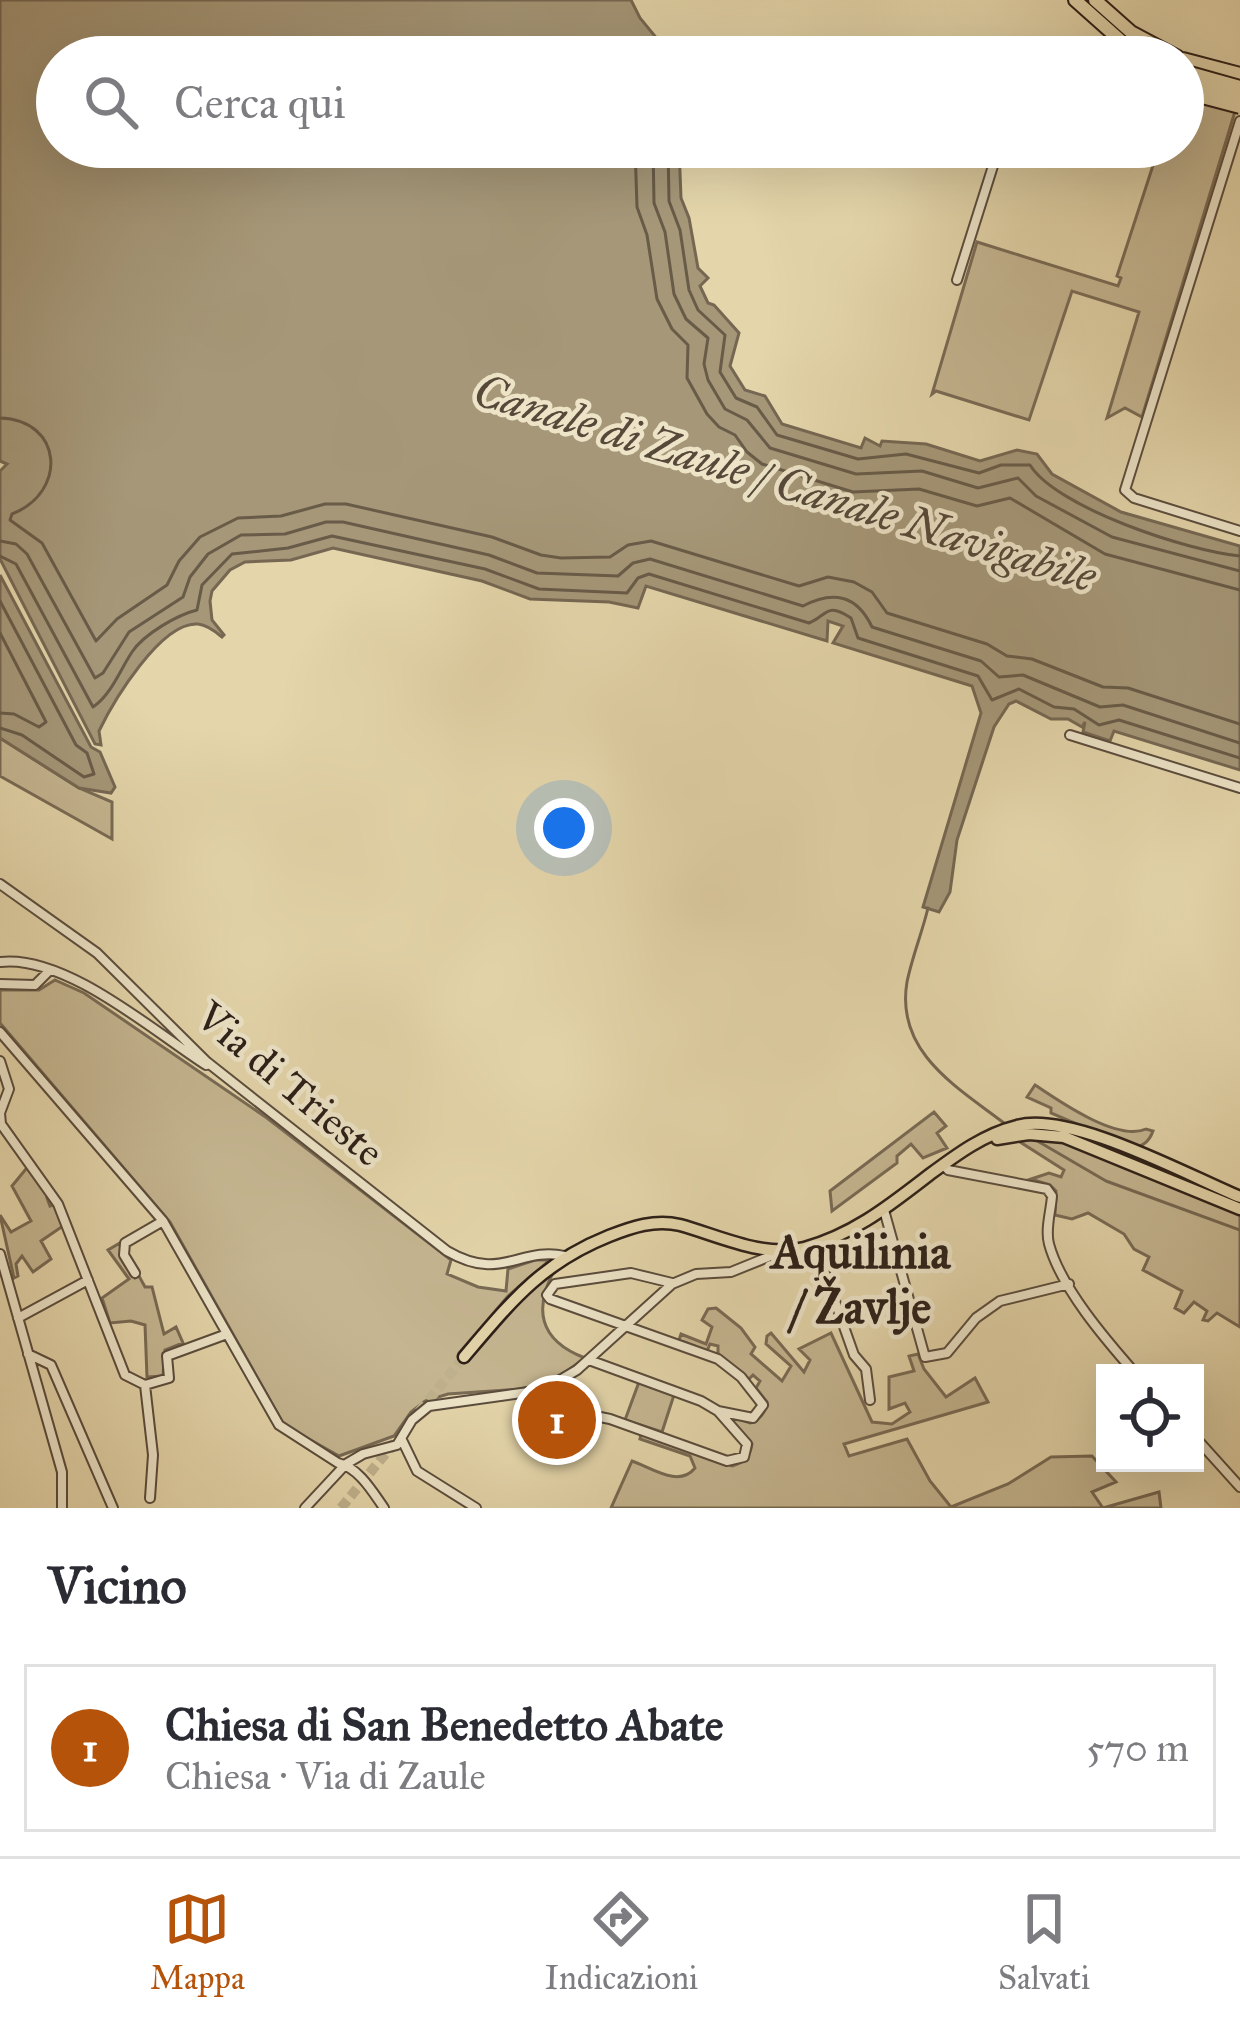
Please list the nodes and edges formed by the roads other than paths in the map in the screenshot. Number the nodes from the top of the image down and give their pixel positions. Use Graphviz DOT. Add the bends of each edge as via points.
graph roads {
  1 [pos="1074,0"];
  2 [pos="1091,0"];
  3 [pos="1107,36"];
  4 [pos="1115,36"];
  5 [pos="1124,36"];
  6 [pos="1144,36"];
  7 [pos="1204,70"];
  8 [pos="1204,77"];
  9 [pos="1240,87"];
  10 [pos="1204,89"];
  11 [pos="1204,96"];
  12 [pos="1240,107"];
  13 [pos="1240,121"];
  14 [pos="992,168"];
  15 [pos="957,280"];
  16 [pos="1240,531"];
  17 [pos="1070,735"];
  18 [pos="1240,788"];
  19 [pos="0,884"];
  20 [pos="0,962"];
  21 [pos="50,970"];
  22 [pos="0,984"];
  23 [pos="0,1032"];
  24 [pos="0,1061"];
  25 [pos="227,1079"];
  26 [pos="970,1146"];
  27 [pos="943,1165"];
  28 [pos="1240,1197"];
  29 [pos="1240,1209"];
  30 [pos="884,1210"];
  31 [pos="164,1221"];
  32 [pos="815,1245"];
  33 [pos="754,1247"];
  34 [pos="781,1252"];
  35 [pos="0,1254"];
  36 [pos="566,1256"];
  37 [pos="740,1268"];
  38 [pos="135,1273"];
  39 [pos="88,1280"];
  40 [pos="672,1283"];
  41 [pos="1069,1284"];
  42 [pos="18,1318"];
  43 [pos="624,1325"];
  44 [pos="227,1334"];
  45 [pos="28,1354"];
  46 [pos="464,1357"];
  47 [pos="589,1360"];
  48 [pos="1128,1364"];
  49 [pos="145,1384"];
  50 [pos="543,1390"];
  51 [pos="870,1400"];
  52 [pos="718,1411"];
  53 [pos="402,1440"];
  54 [pos="1204,1447"];
  55 [pos="346,1464"];
  56 [pos="1240,1487"];
  57 [pos="150,1498"];
  58 [pos="62,1508"];
  59 [pos="113,1508"];
  60 [pos="305,1508"];
  61 [pos="384,1508"];
  62 [pos="476,1508"];
  1 -- 3 [label="highway"];
  1 -- 4 [label="highway"];
  2 -- 5 [label="highway"];
  2 -- 6 [label="highway"];
  7 -- 9 [label="highway"];
  8 -- 9 [label="highway, bridge"];
  9 -- 10 [label="highway, bridge"];
  11 -- 12 [label="highway, bridge"];
  13 -- 16 [label="street" via="1126,493"];
  14 -- 15 [label="street"];
  17 -- 18 [label="street"];
  19 -- 25 [label="street, Via di Trieste" via="110,964"];
  20 -- 21 [label="street"];
  21 -- 22 [label="street" via="35,985"];
  21 -- 25 [label="street"];
  23 -- 31 [label="street"];
  24 -- 39 [label="street" via="9,1088 1,1124 58,1204"];
  25 -- 36 [label="street, Via di Trieste" via="464,1260 495,1267"];
  26 -- 27 [label="main road"];
  26 -- 28 [label="main road" via="1014,1126 1079,1130"];
  26 -- 29 [label="main road" via="1026,1134 1073,1140"];
  27 -- 30 [label="main road"];
  27 -- 41 [label="street" via="1047,1190 1048,1243"];
  30 -- 32 [label="main road"];
  30 -- 41 [label="street" via="925,1357 947,1353 1000,1300"];
  31 -- 38 [label="street" via="125,1244"];
  31 -- 44 [label="street"];
  32 -- 34 [label="main road"];
  32 -- 51 [label="street" via="866,1369"];
  33 -- 34 [label="main road"];
  33 -- 36 [label="main road" via="661,1222"];
  33 -- 37 [label="street"];
  34 -- 37 [label="street"];
  35 -- 42 [label="street"];
  36 -- 46 [label="main road" via="524,1288"];
  37 -- 40 [label="street"];
  39 -- 42 [label="street"];
  39 -- 49 [label="street" via="124,1375"];
  40 -- 43 [label="street"];
  40 -- 43 [label="street" via="625,1273 548,1290 550,1299"];
  41 -- 48 [label="street"];
  42 -- 45 [label="street"];
  43 -- 47 [label="street"];
  43 -- 52 [label="street" via="718,1358 763,1405 754,1418"];
  44 -- 49 [label="street" via="167,1356 169,1378"];
  44 -- 55 [label="street" via="279,1425"];
  45 -- 58 [label="street" via="62,1472"];
  45 -- 59 [label="street" via="51,1365"];
  47 -- 50 [label="street"];
  47 -- 52 [label="street"];
  49 -- 57 [label="street"];
  50 -- 52 [label="street" via="553,1405 740,1460 747,1444"];
  50 -- 53 [label="street" via="429,1406"];
  53 -- 55 [label="street"];
  53 -- 62 [label="street" via="417,1471"];
  54 -- 56 [label="street"];
  55 -- 60 [label="street"];
  55 -- 61 [label="street"];
}
